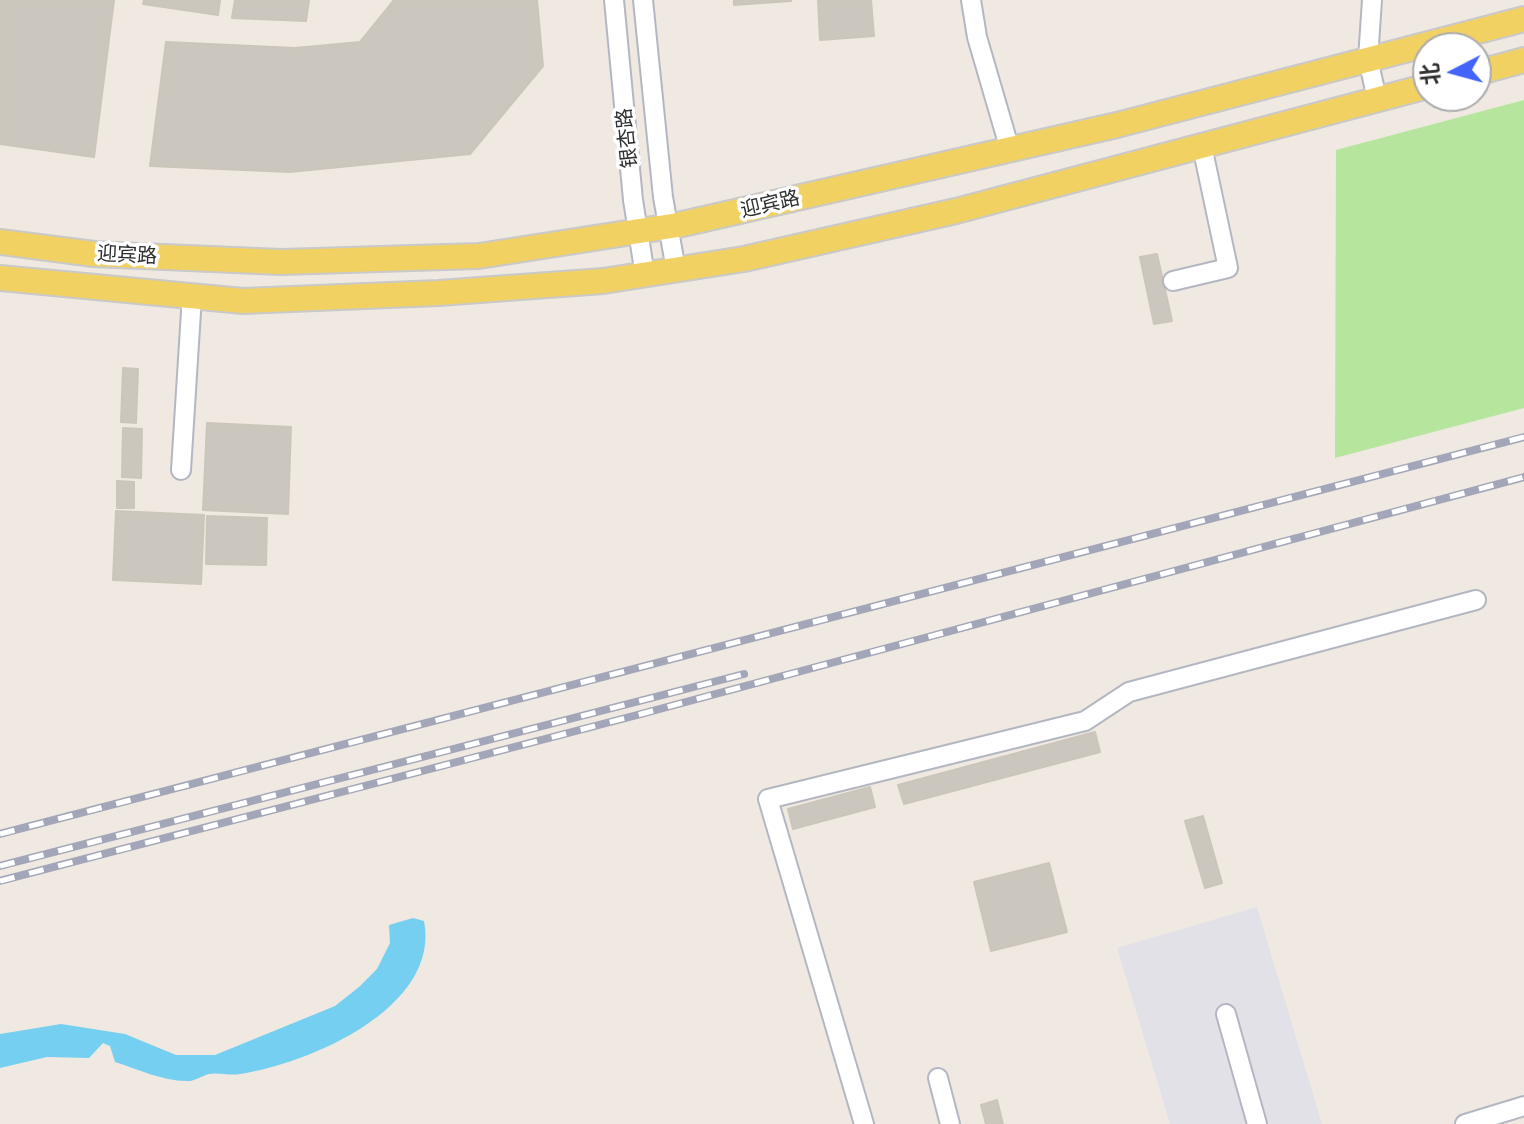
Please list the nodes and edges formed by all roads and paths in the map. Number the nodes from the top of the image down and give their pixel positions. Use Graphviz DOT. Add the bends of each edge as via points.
graph roads {
  1 [pos="614,0"];
  2 [pos="643,0"];
  3 [pos="971,0"];
  4 [pos="1372,0"];
  5 [pos="1524,19"];
  6 [pos="1368,59"];
  7 [pos="1524,60"];
  8 [pos="1492,69"];
  9 [pos="1412,90"];
  10 [pos="1377,99"];
  11 [pos="1202,146"];
  12 [pos="1010,150"];
  13 [pos="668,226"];
  14 [pos="638,231"];
  15 [pos="0,242"];
  16 [pos="676,270"];
  17 [pos="645,275"];
  18 [pos="0,278"];
  19 [pos="1173,281"];
  20 [pos="192,296"];
  21 [pos="181,470"];
  22 [pos="1476,600"];
  23 [pos="1226,1014"];
  24 [pos="938,1078"];
  25 [pos="1524,1106"];
  26 [pos="864,1124"];
  27 [pos="950,1124"];
  28 [pos="1257,1124"];
  29 [pos="1465,1124"];
  1 -- 14 [label="street, 银杏路"];
  2 -- 13 [label="street, 银杏路"];
  3 -- 12 [label="street"];
  4 -- 6 [label="street"];
  5 -- 6 [label="main road, 迎宾路"];
  6 -- 10 [label="street"];
  6 -- 12 [label="main road, 迎宾路"];
  7 -- 8 [label="main road"];
  9 -- 10 [label="main road, 迎宾路"];
  10 -- 11 [label="main road, 迎宾路"];
  11 -- 16 [label="main road, 迎宾路" via="940,215"];
  11 -- 19 [label="street" via="1228,268"];
  12 -- 13 [label="main road, 迎宾路"];
  13 -- 14 [label="main road, 迎宾路"];
  13 -- 16 [label="street, 银杏路"];
  14 -- 15 [label="main road, 迎宾路" via="479,256 281,262 94,254"];
  14 -- 17 [label="street, 银杏路"];
  16 -- 17 [label="main road, 迎宾路"];
  17 -- 20 [label="main road, 迎宾路" via="424,294 243,301"];
  18 -- 20 [label="main road, 迎宾路"];
  20 -- 21 [label="street"];
  22 -- 26 [label="street" via="1129,692 1085,721 768,799"];
  23 -- 28 [label="street"];
  24 -- 27 [label="street"];
  25 -- 29 [label="street"];
}
